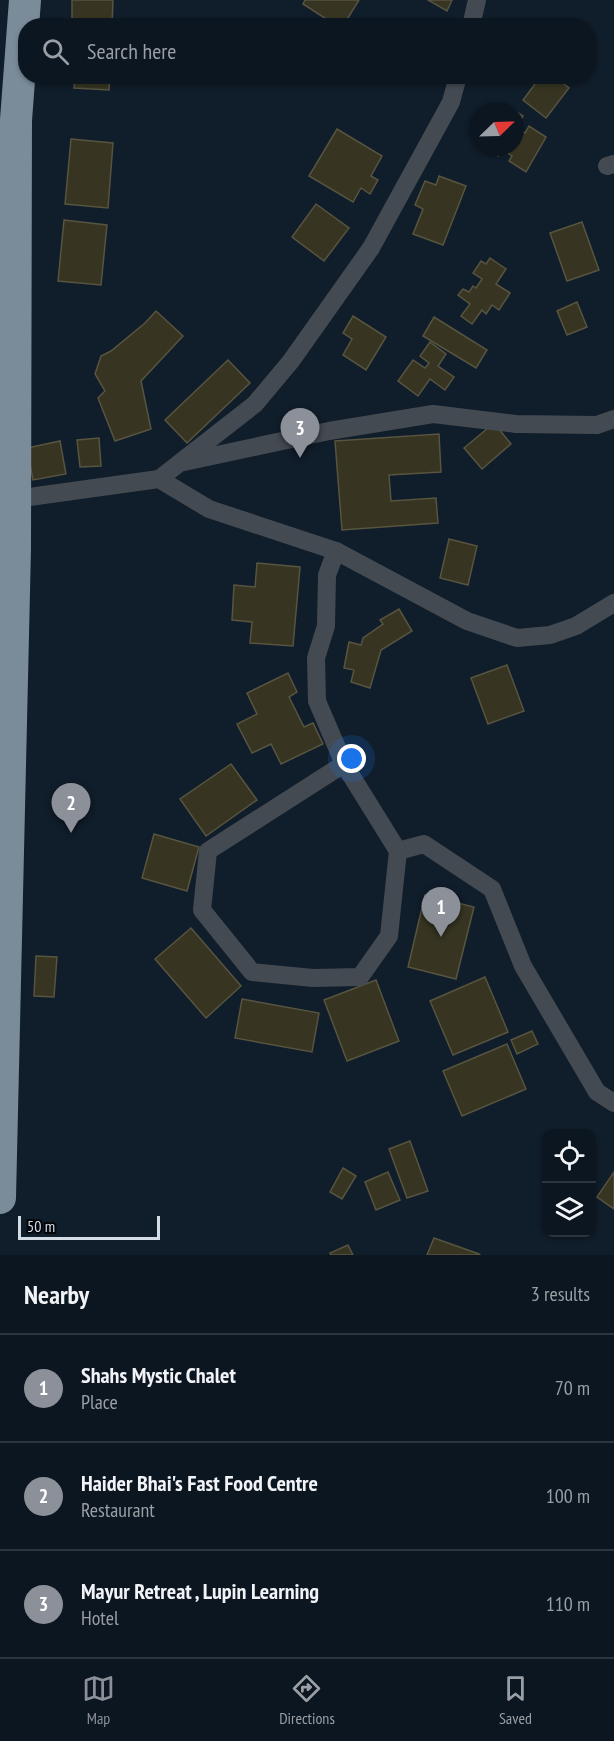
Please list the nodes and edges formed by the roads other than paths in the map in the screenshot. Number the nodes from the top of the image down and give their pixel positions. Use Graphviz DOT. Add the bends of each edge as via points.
graph roads {
  1 [pos="25,0"];
  2 [pos="477,0"];
  3 [pos="24,18"];
  4 [pos="473,18"];
  5 [pos="19,84"];
  6 [pos="456,84"];
  7 [pos="614,418"];
  8 [pos="179,464"];
  9 [pos="159,479"];
  10 [pos="15,500"];
  11 [pos="336,551"];
  12 [pos="614,603"];
  13 [pos="344,764"];
  14 [pos="398,851"];
  15 [pos="614,1103"];
  16 [pos="0,1198"];
  1 -- 3 [label="highway"];
  2 -- 4 [label="street"];
  5 -- 10 [label="highway"];
  6 -- 8 [label="street" via="451,102 371,248 307,340 255,404"];
  7 -- 8 [label="street" via="597,425 527,424 433,414 329,430"];
  8 -- 9 [label="street"];
  9 -- 10 [label="street"];
  9 -- 11 [label="street" via="209,509"];
  10 -- 16 [label="highway"];
  11 -- 12 [label="street" via="467,621 517,638 550,635 576,626"];
  11 -- 13 [label="street" via="327,575 326,626 316,658 318,701"];
  13 -- 14 [label="street"];
  13 -- 14 [label="street" via="208,851 202,910 252,972 313,978 360,977 389,936"];
  14 -- 15 [label="street" via="424,844 492,889 529,975 597,1092"];
}
